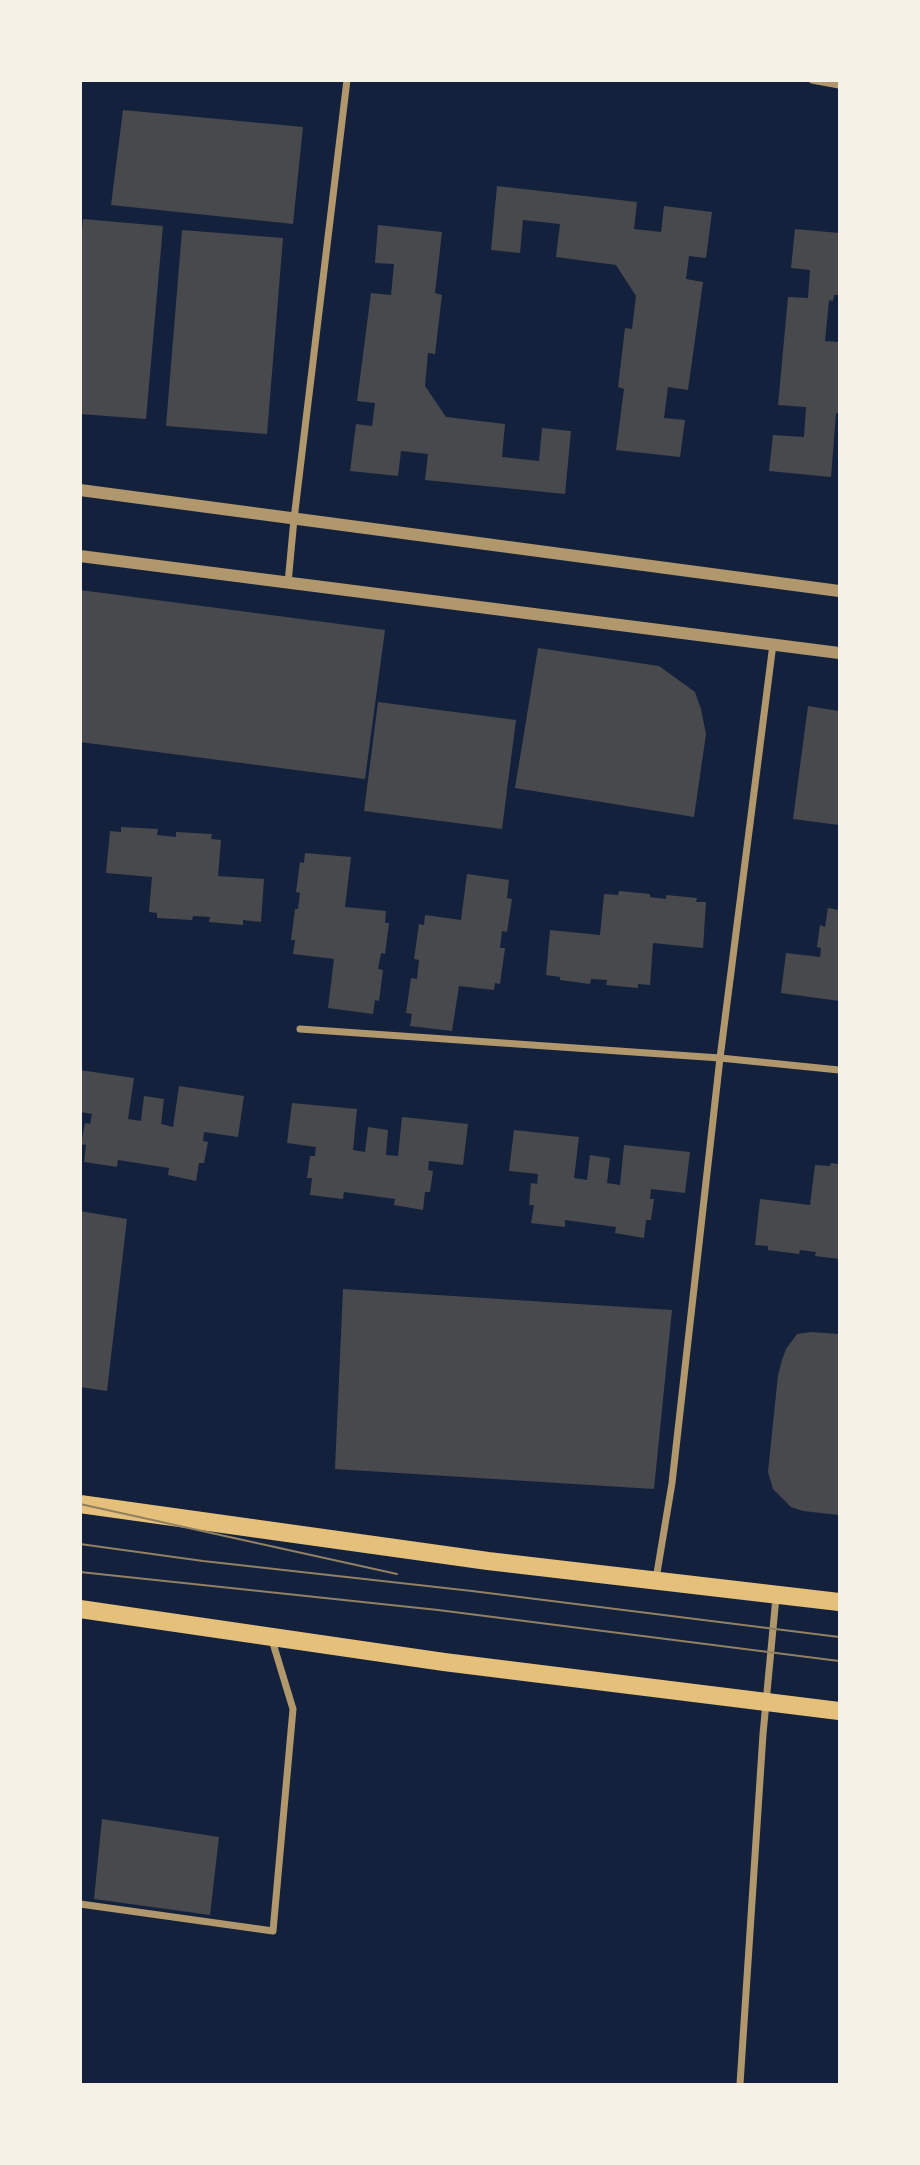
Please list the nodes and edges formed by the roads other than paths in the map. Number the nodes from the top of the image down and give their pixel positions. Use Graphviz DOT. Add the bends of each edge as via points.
graph roads {
  1 [pos="347,80"];
  2 [pos="811,80"];
  3 [pos="839,85"];
  4 [pos="80,490"];
  5 [pos="294,519"];
  6 [pos="80,556"];
  7 [pos="288,583"];
  8 [pos="839,591"];
  9 [pos="773,645"];
  10 [pos="839,653"];
  11 [pos="300,1029"];
  12 [pos="720,1058"];
  13 [pos="839,1070"];
  14 [pos="80,1504"];
  15 [pos="656,1580"];
  16 [pos="776,1594"];
  17 [pos="839,1602"];
  18 [pos="80,1609"];
  19 [pos="271,1637"];
  20 [pos="765,1703"];
  21 [pos="839,1711"];
  22 [pos="80,1904"];
  23 [pos="740,2084"];
  1 -- 5 [label="street"];
  2 -- 3 [label="street"];
  4 -- 5 [label="street"];
  5 -- 7 [label="street"];
  5 -- 8 [label="street"];
  6 -- 7 [label="street"];
  7 -- 9 [label="street"];
  9 -- 10 [label="street"];
  9 -- 12 [label="street"];
  11 -- 12 [label="street"];
  12 -- 13 [label="street"];
  12 -- 15 [label="street" via="672,1483"];
  14 -- 15 [label="main road"];
  15 -- 16 [label="main road"];
  16 -- 17 [label="main road"];
  16 -- 20 [label="street"];
  18 -- 19 [label="main road"];
  19 -- 20 [label="main road"];
  19 -- 22 [label="street" via="293,1709 273,1931"];
  20 -- 21 [label="main road"];
  20 -- 23 [label="street"];
}
